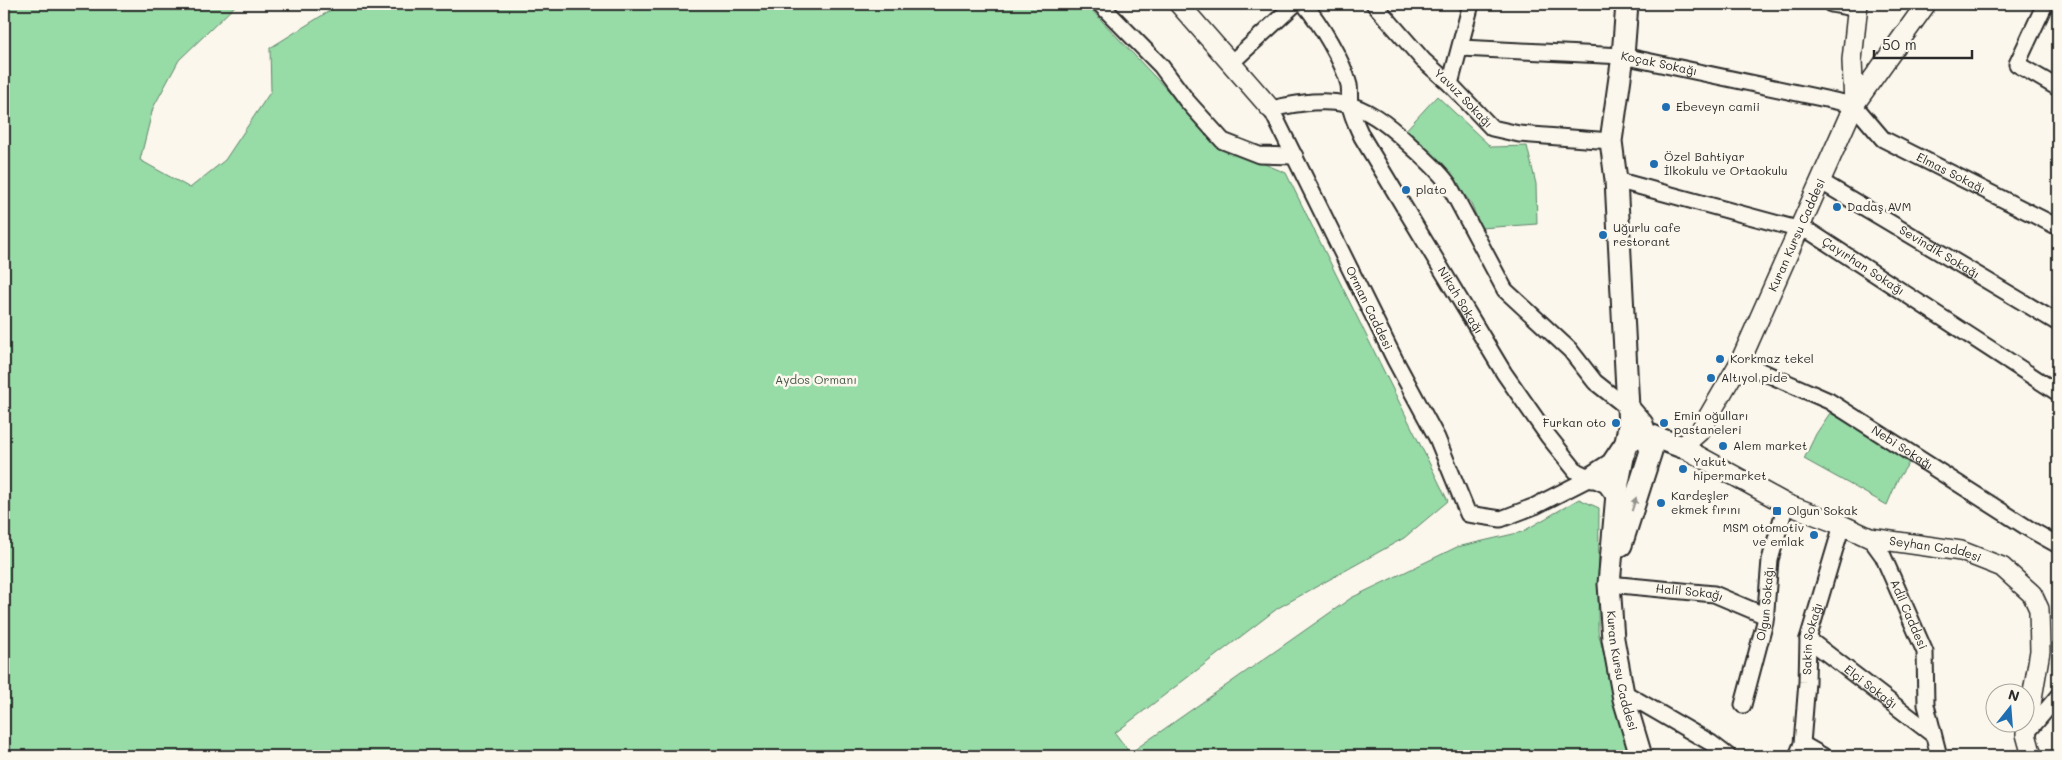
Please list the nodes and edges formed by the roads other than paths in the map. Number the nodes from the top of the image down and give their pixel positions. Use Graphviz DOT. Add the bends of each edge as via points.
graph roads {
  1 [pos="1100,4"];
  2 [pos="1179,4"];
  3 [pos="1295,4"];
  4 [pos="1304,4"];
  5 [pos="1374,4"];
  6 [pos="1471,4"];
  7 [pos="1627,4"];
  8 [pos="1831,4"];
  9 [pos="1926,4"];
  10 [pos="2045,4"];
  11 [pos="1858,6"];
  12 [pos="1460,48"];
  13 [pos="1623,56"];
  14 [pos="1231,63"];
  15 [pos="1450,84"];
  16 [pos="2058,88"];
  17 [pos="1350,104"];
  18 [pos="1854,105"];
  19 [pos="1271,108"];
  20 [pos="1611,142"];
  21 [pos="1295,156"];
  22 [pos="1616,180"];
  23 [pos="1820,181"];
  24 [pos="2058,227"];
  25 [pos="1800,230"];
  26 [pos="2058,323"];
  27 [pos="1740,362"];
  28 [pos="2058,393"];
  29 [pos="1629,409"];
  30 [pos="1649,443"];
  31 [pos="1624,446"];
  32 [pos="1682,447"];
  33 [pos="1621,467"];
  34 [pos="1592,478"];
  35 [pos="1617,500"];
  36 [pos="1786,504"];
  37 [pos="1842,525"];
  38 [pos="1870,538"];
  39 [pos="2058,545"];
  40 [pos="1609,584"];
  41 [pos="1766,616"];
  42 [pos="1808,639"];
  43 [pos="1623,692"];
  44 [pos="2058,696"];
  45 [pos="1743,705"];
  46 [pos="1932,734"];
  47 [pos="2026,734"];
  48 [pos="1799,750"];
  49 [pos="1641,756"];
  50 [pos="1728,756"];
  51 [pos="1823,756"];
  52 [pos="1939,756"];
  53 [pos="2032,756"];
  1 -- 21 [label="street" via="1161,66 1223,141 1259,155"];
  2 -- 14 [label="street, Orman Caddesi"];
  3 -- 14 [label="street"];
  4 -- 17 [label="street, Nikah Sokağı" via="1335,53 1349,85"];
  5 -- 15 [label="street, Yavuz Sokağı" via="1423,60"];
  6 -- 12 [label="street"];
  7 -- 13 [label="main road, Kuran Kursu Caddesi"];
  8 -- 11 [label="street"];
  9 -- 18 [label="street"];
  10 -- 16 [label="street" via="2017,64"];
  11 -- 18 [label="street, Kuran Kursu Caddesi" via="1852,60"];
  12 -- 13 [label="street, Koçak Sokağı"];
  12 -- 15 [label="street"];
  13 -- 18 [label="street, Koçak Sokağı"];
  13 -- 20 [label="main road, Kuran Kursu Caddesi"];
  14 -- 19 [label="street, Orman Caddesi"];
  15 -- 20 [label="street, Yavuz Sokağı" via="1492,128 1519,134"];
  17 -- 19 [label="street" via="1336,102"];
  17 -- 29 [label="street" via="1375,116 1438,171 1467,216 1505,290 1570,350 1595,382"];
  17 -- 34 [label="street, Nikah Sokağı" via="1362,137 1504,373 1576,471"];
  18 -- 23 [label="street, Kuran Kursu Caddesi"];
  18 -- 24 [label="street, Elmas Sokağı" via="1884,139"];
  19 -- 21 [label="street, Orman Caddesi"];
  20 -- 22 [label="main road, Kuran Kursu Caddesi"];
  21 -- 34 [label="street, Orman Caddesi" via="1387,344 1438,438 1468,514 1501,519"];
  22 -- 25 [label="street, Çayırhan Sokağı"];
  22 -- 29 [label="main road, Kuran Kursu Caddesi"];
  23 -- 25 [label="street, Kuran Kursu Caddesi"];
  23 -- 26 [label="street, Sevindik Sokağı"];
  25 -- 27 [label="street, Kuran Kursu Caddesi"];
  25 -- 28 [label="street, Çayırhan Sokağı" via="1812,233"];
  27 -- 32 [label="street, Kuran Kursu Caddesi" via="1700,431"];
  27 -- 39 [label="street, Nebi Sokağı" via="1829,401"];
  29 -- 30 [label="main road" via="1642,424"];
  29 -- 31 [label="main road, Kuran Kursu Caddesi"];
  30 -- 31 [label="main road" via="1634,438"];
  30 -- 32 [label="main road"];
  30 -- 33 [label="main road" via="1634,467"];
  40 -- 30 [label="main road, Kuran Kursu Caddesi, one-way"];
  31 -- 33 [label="main road, Kuran Kursu Caddesi"];
  31 -- 34 [label="main road" via="1612,464"];
  32 -- 36 [label="street, Seyhan Caddesi"];
  33 -- 34 [label="main road"];
  33 -- 35 [label="main road, Kuran Kursu Caddesi"];
  34 -- 35 [label="street, Nikah Sokağı" via="1606,485"];
  35 -- 40 [label="main road, Kuran Kursu Caddesi"];
  36 -- 37 [label="street, Seyhan Caddesi"];
  36 -- 41 [label="street, Olgun Sokağı" via="1770,560"];
  37 -- 38 [label="street, Seyhan Caddesi"];
  37 -- 42 [label="street, Sakin Sokağı"];
  38 -- 46 [label="street, Adil Caddesi" via="1883,556 1925,652 1926,705"];
  38 -- 47 [label="street, Seyhan Caddesi" via="1961,551 2002,567 2032,594 2039,609 2040,651"];
  40 -- 41 [label="street, Halil Sokağı" via="1714,594"];
  40 -- 43 [label="main road, Kuran Kursu Caddesi" via="1613,639"];
  41 -- 45 [label="street, Olgun Sokağı"];
  42 -- 46 [label="street, Elçi Sokağı"];
  42 -- 48 [label="street, Sakin Sokağı"];
  43 -- 49 [label="main road, Kuran Kursu Caddesi"];
  43 -- 50 [label="street"];
  44 -- 47 [label="street"];
  46 -- 52 [label="street, Adil Caddesi"];
  47 -- 53 [label="street, Seyhan Caddesi"];
  48 -- 51 [label="street"];
}
